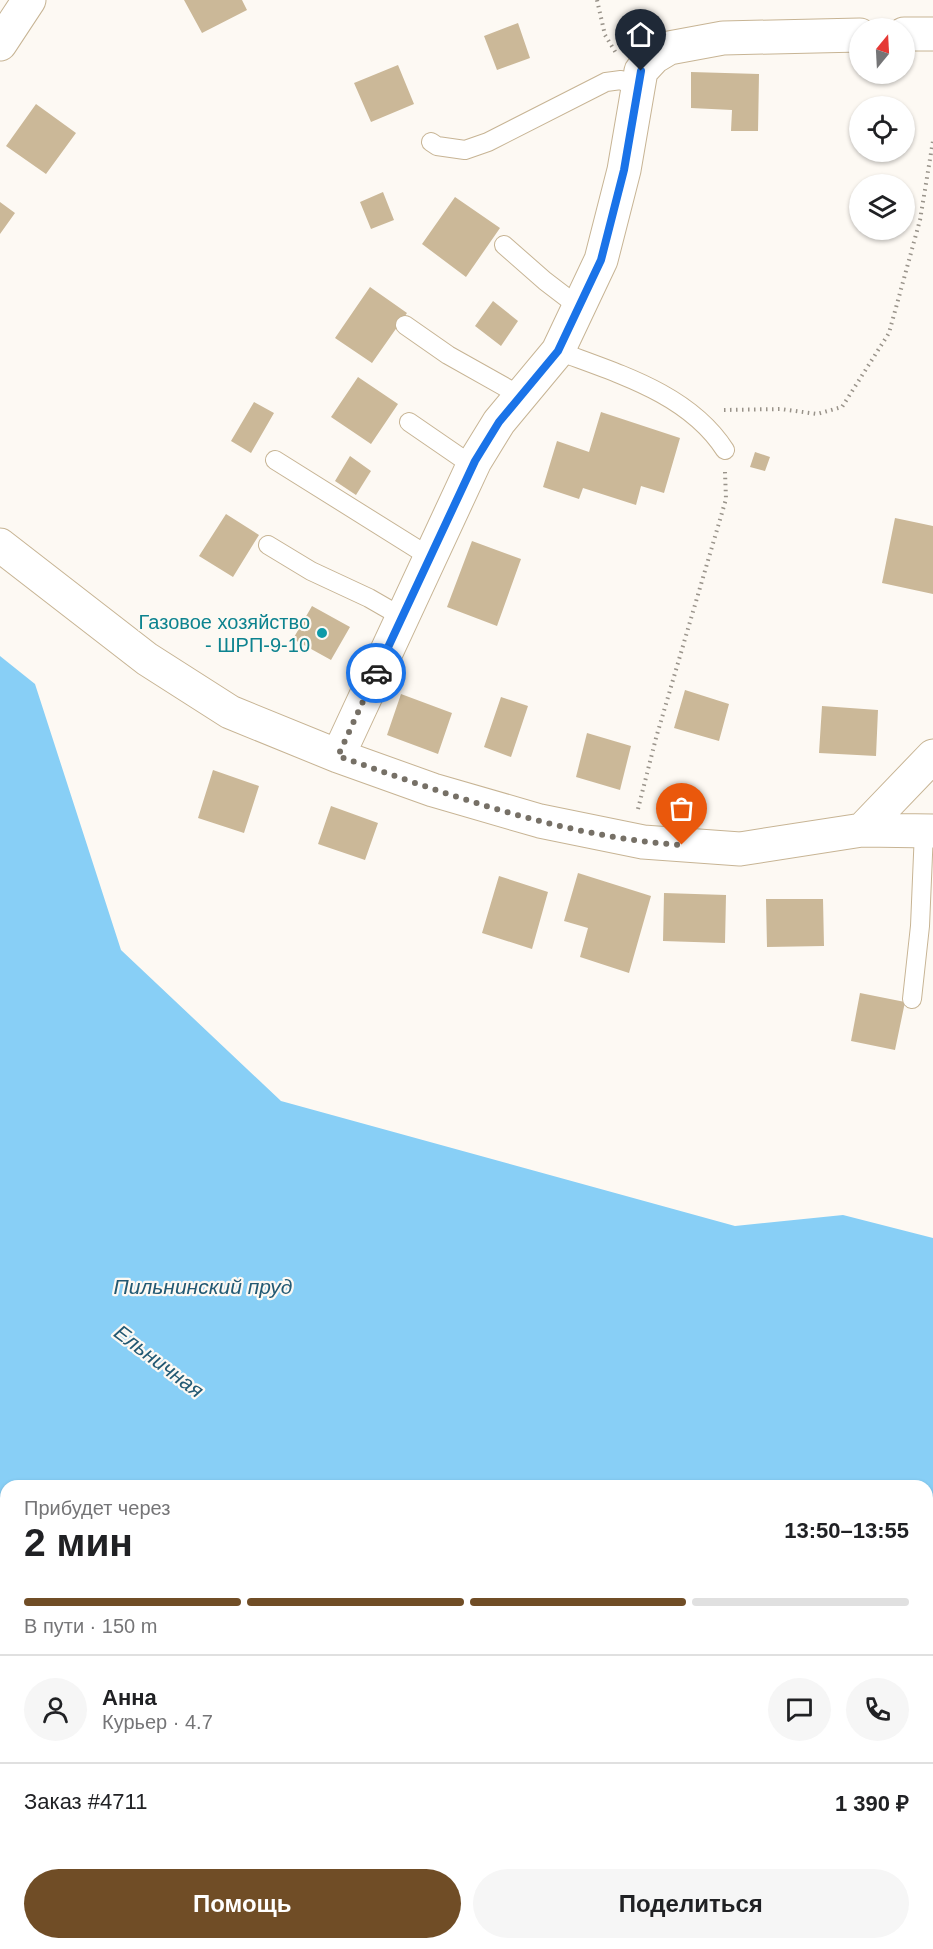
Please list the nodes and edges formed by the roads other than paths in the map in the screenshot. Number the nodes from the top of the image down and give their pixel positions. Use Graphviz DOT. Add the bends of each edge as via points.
graph roads {
  1 [pos="29,0"];
  2 [pos="915,34"];
  3 [pos="933,34"];
  4 [pos="849,35"];
  5 [pos="0,44"];
  6 [pos="639,79"];
  7 [pos="431,142"];
  8 [pos="504,245"];
  9 [pos="579,307"];
  10 [pos="405,325"];
  11 [pos="558,351"];
  12 [pos="521,396"];
  13 [pos="409,422"];
  14 [pos="725,450"];
  15 [pos="275,460"];
  16 [pos="473,466"];
  17 [pos="0,545"];
  18 [pos="268,545"];
  19 [pos="430,557"];
  20 [pos="402,617"];
  21 [pos="338,756"];
  22 [pos="933,756"];
  23 [pos="862,830"];
  24 [pos="928,831"];
  25 [pos="912,999"];
  1 -- 5 [label="street"];
  2 -- 3 [label="street"];
  4 -- 6 [label="street" via="723,38 669,48 654,57"];
  6 -- 7 [label="lane" via="606,82 465,150"];
  6 -- 9 [label="street" via="624,170 601,260"];
  8 -- 9 [label="lane"];
  9 -- 11 [label="street"];
  10 -- 12 [label="lane" via="448,355"];
  11 -- 12 [label="street"];
  11 -- 14 [label="lane" via="685,406 713,432"];
  12 -- 16 [label="street" via="499,422"];
  13 -- 16 [label="lane"];
  15 -- 19 [label="lane"];
  16 -- 19 [label="street"];
  17 -- 21 [label="street" via="147,659 230,712"];
  18 -- 20 [label="lane" via="310,572"];
  19 -- 20 [label="street"];
  20 -- 21 [label="street"];
  21 -- 23 [label="street" via="433,790 631,840 740,849"];
  22 -- 23 [label="street"];
  23 -- 24 [label="street"];
  24 -- 25 [label="lane"];
}
